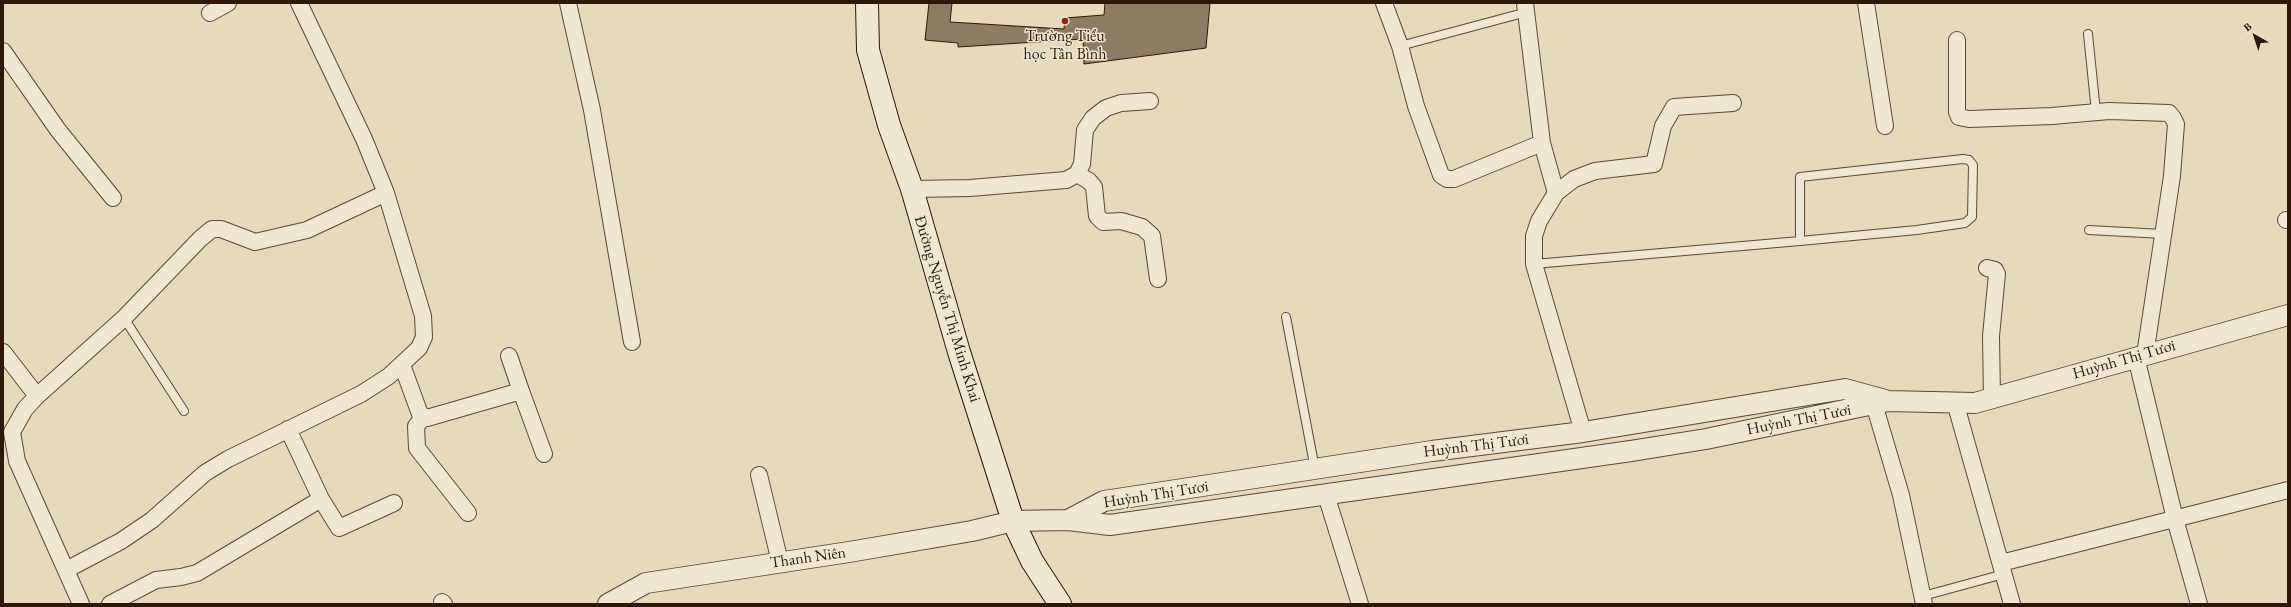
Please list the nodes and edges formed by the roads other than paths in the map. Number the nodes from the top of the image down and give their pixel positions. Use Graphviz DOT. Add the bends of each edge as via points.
graph roads {
  1 [pos="228,3"];
  2 [pos="299,3"];
  3 [pos="568,3"];
  4 [pos="867,3"];
  5 [pos="1384,3"];
  6 [pos="1866,3"];
  7 [pos="1526,7"];
  8 [pos="210,13"];
  9 [pos="2088,34"];
  10 [pos="1958,40"];
  11 [pos="1400,46"];
  12 [pos="3,51"];
  13 [pos="1150,101"];
  14 [pos="1733,103"];
  15 [pos="2096,112"];
  16 [pos="1885,126"];
  17 [pos="1542,143"];
  18 [pos="1077,174"];
  19 [pos="912,189"];
  20 [pos="386,193"];
  21 [pos="1556,193"];
  22 [pos="113,198"];
  23 [pos="2089,230"];
  24 [pos="2163,234"];
  25 [pos="1800,241"];
  26 [pos="1534,264"];
  27 [pos="1987,268"];
  28 [pos="1158,279"];
  29 [pos="2288,315"];
  30 [pos="1286,317"];
  31 [pos="124,318"];
  32 [pos="632,342"];
  33 [pos="3,352"];
  34 [pos="509,356"];
  35 [pos="2141,356"];
  36 [pos="402,365"];
  37 [pos="521,390"];
  38 [pos="37,396"];
  39 [pos="1992,398"];
  40 [pos="1955,402"];
  41 [pos="1881,403"];
  42 [pos="184,411"];
  43 [pos="424,417"];
  44 [pos="288,429"];
  45 [pos="1583,432"];
  46 [pos="544,454"];
  47 [pos="1315,470"];
  48 [pos="759,474"];
  49 [pos="1217,485"];
  50 [pos="2288,490"];
  51 [pos="1326,495"];
  52 [pos="321,500"];
  53 [pos="394,503"];
  54 [pos="1221,509"];
  55 [pos="468,513"];
  56 [pos="2175,519"];
  57 [pos="1068,520"];
  58 [pos="1013,521"];
  59 [pos="780,562"];
  60 [pos="2002,568"];
  61 [pos="66,570"];
  62 [pos="1923,600"];
  63 [pos="81,604"];
  64 [pos="110,604"];
  65 [pos="608,604"];
  66 [pos="1060,604"];
  67 [pos="1360,604"];
  68 [pos="2012,604"];
  69 [pos="2199,604"];
  1 -- 8 [label="street"];
  2 -- 20 [label="street" via="364,139"];
  3 -- 32 [label="street" via="592,110"];
  4 -- 19 [label="main road, Đường Nguyễn Thị Minh Khai" via="868,50 889,125"];
  5 -- 11 [label="street"];
  6 -- 16 [label="street"];
  7 -- 11 [label="lane"];
  7 -- 17 [label="street"];
  9 -- 15 [label="lane"];
  10 -- 15 [label="street" via="1959,117 1969,119"];
  11 -- 17 [label="street" via="1416,106 1439,171 1447,179 1454,179"];
  12 -- 22 [label="street" via="58,130"];
  13 -- 18 [label="street" via="1121,103 1106,108 1093,118 1085,130 1082,164"];
  14 -- 21 [label="street" via="1674,107 1663,126 1654,164 1595,171 1574,179"];
  15 -- 24 [label="street" via="2169,113 2173,118 2176,124 2172,176"];
  17 -- 21 [label="street"];
  18 -- 19 [label="street" via="1066,180 1050,182"];
  18 -- 28 [label="street" via="1094,187 1096,216 1103,222 1120,221 1142,227 1152,236"];
  19 -- 58 [label="main road, Đường Nguyễn Thị Minh Khai" via="959,352"];
  20 -- 31 [label="street" via="307,230 255,242 221,229 212,229"];
  20 -- 36 [label="street" via="423,316 424,337 419,348"];
  21 -- 26 [label="street" via="1539,221 1534,236"];
  23 -- 24 [label="lane"];
  24 -- 35 [label="street"];
  25 -- 25 [label="lane" via="1965,223 1972,217 1973,165 1969,160 1963,159 1800,177"];
  25 -- 26 [label="lane"];
  26 -- 45 [label="street"];
  27 -- 39 [label="street" via="1995,270 1997,274 1991,336"];
  29 -- 35 [label="street, Huỳnh Thị Tươi"];
  30 -- 47 [label="lane"];
  31 -- 38 [label="street"];
  31 -- 42 [label="lane"];
  33 -- 38 [label="street"];
  34 -- 37 [label="street"];
  35 -- 39 [label="street, Huỳnh Thị Tươi"];
  35 -- 56 [label="street"];
  36 -- 43 [label="street" via="420,414"];
  36 -- 44 [label="street" via="390,376 361,394"];
  37 -- 43 [label="street"];
  37 -- 46 [label="street"];
  38 -- 61 [label="street" via="12,432 16,461"];
  39 -- 40 [label="street, Huỳnh Thị Tươi" via="1975,403"];
  40 -- 41 [label="street, Huỳnh Thị Tươi"];
  40 -- 60 [label="street"];
  41 -- 45 [label="street, Huỳnh Thị Tươi" via="1845,389"];
  41 -- 51 [label="street, Huỳnh Thị Tươi" via="1706,439"];
  41 -- 62 [label="street"];
  43 -- 55 [label="street" via="416,426 417,448"];
  44 -- 52 [label="street"];
  44 -- 61 [label="street" via="205,473 152,520 121,541"];
  45 -- 47 [label="street, Huỳnh Thị Tươi" via="1432,451"];
  47 -- 49 [label="street, Huỳnh Thị Tươi"];
  48 -- 59 [label="street"];
  49 -- 54 [label="street"];
  49 -- 57 [label="street, Huỳnh Thị Tươi" via="1104,501"];
  50 -- 56 [label="street"];
  51 -- 54 [label="street, Huỳnh Thị Tươi"];
  51 -- 67 [label="street"];
  52 -- 53 [label="street" via="340,528"];
  52 -- 64 [label="street" via="197,573 156,580"];
  54 -- 57 [label="street, Huỳnh Thị Tươi" via="1110,525"];
  56 -- 60 [label="street"];
  56 -- 69 [label="street"];
  57 -- 58 [label="street, Huỳnh Thị Tươi"];
  58 -- 59 [label="street, Thanh Niên" via="972,531"];
  58 -- 66 [label="main road, Đường Nguyễn Thị Minh Khai" via="1032,561"];
  59 -- 65 [label="street, Thanh Niên" via="646,583"];
  60 -- 62 [label="lane"];
  60 -- 68 [label="street"];
  61 -- 63 [label="street"];
}
